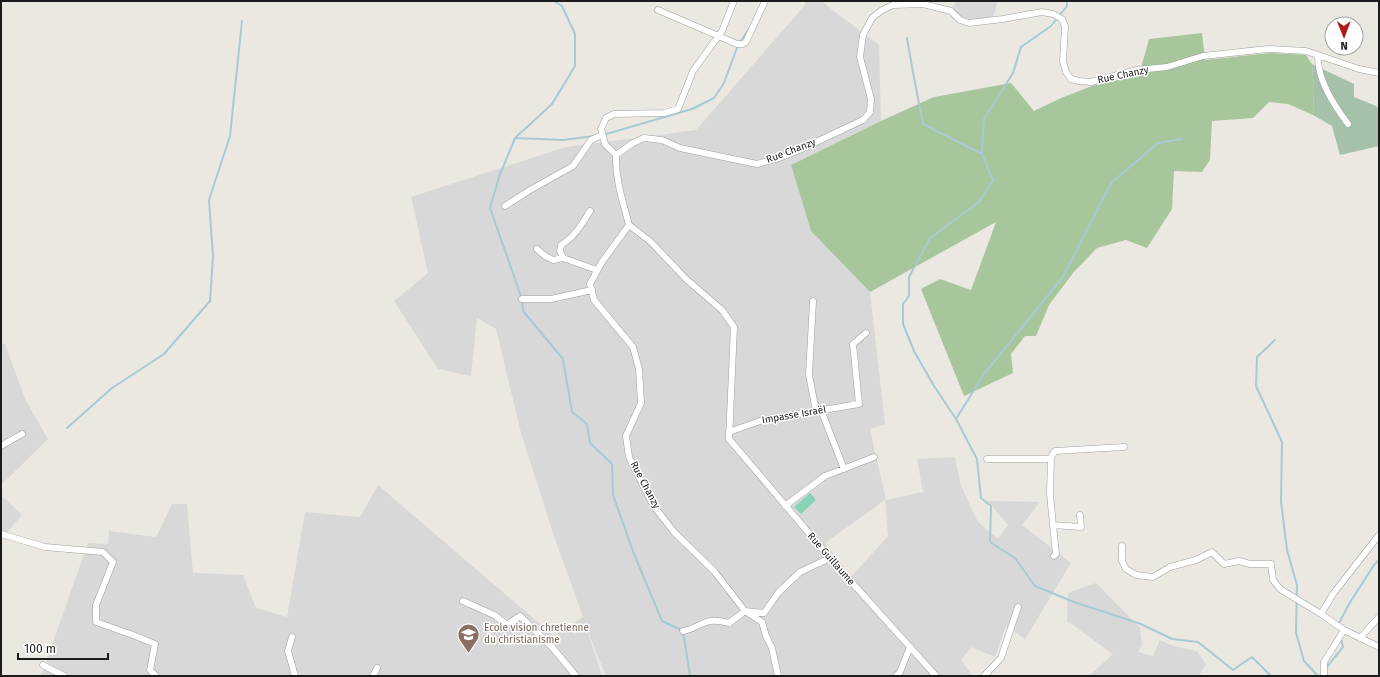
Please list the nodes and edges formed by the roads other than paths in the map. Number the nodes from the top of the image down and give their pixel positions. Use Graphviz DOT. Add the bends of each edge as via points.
graph roads {
  1 [pos="734,1"];
  2 [pos="765,1"];
  3 [pos="658,10"];
  4 [pos="719,36"];
  5 [pos="1318,55"];
  6 [pos="1379,73"];
  7 [pos="1348,124"];
  8 [pos="602,135"];
  9 [pos="616,155"];
  10 [pos="505,206"];
  11 [pos="590,211"];
  12 [pos="629,225"];
  13 [pos="537,249"];
  14 [pos="563,258"];
  15 [pos="597,270"];
  16 [pos="592,290"];
  17 [pos="522,299"];
  18 [pos="813,301"];
  19 [pos="866,333"];
  20 [pos="819,410"];
  21 [pos="729,432"];
  22 [pos="22,434"];
  23 [pos="1,446"];
  24 [pos="1124,447"];
  25 [pos="874,457"];
  26 [pos="987,459"];
  27 [pos="1051,459"];
  28 [pos="844,469"];
  29 [pos="785,506"];
  30 [pos="1080,515"];
  31 [pos="1053,525"];
  32 [pos="1,534"];
  33 [pos="1379,535"];
  34 [pos="1122,546"];
  35 [pos="1054,556"];
  36 [pos="830,558"];
  37 [pos="463,600"];
  38 [pos="1018,607"];
  39 [pos="745,611"];
  40 [pos="1321,614"];
  41 [pos="1379,617"];
  42 [pos="1344,630"];
  43 [pos="683,631"];
  44 [pos="292,637"];
  45 [pos="1360,638"];
  46 [pos="910,647"];
  47 [pos="1379,647"];
  48 [pos="43,665"];
  49 [pos="377,668"];
  50 [pos="64,676"];
  51 [pos="156,676"];
  52 [pos="295,676"];
  53 [pos="373,676"];
  54 [pos="576,676"];
  55 [pos="778,676"];
  56 [pos="896,676"];
  57 [pos="936,676"];
  58 [pos="984,676"];
  59 [pos="1324,676"];
  1 -- 4 [label="street"];
  2 -- 4 [label="street" via="745,43 737,44"];
  3 -- 4 [label="street"];
  4 -- 8 [label="street" via="693,71 678,109 664,114 614,114 606,118 600,129"];
  5 -- 6 [label="street, Rue Chanzy"];
  5 -- 7 [label="street" via="1325,84"];
  5 -- 9 [label="street, Rue Chanzy" via="1306,51 1268,49 1218,54 1091,82 1079,81 1071,79 1066,72 1063,61 1066,26 1062,19 1053,14 1034,12 969,24 951,12 923,4 893,5 872,18 863,35 860,56 871,99 870,112 863,120 797,151 757,164 680,148 662,140 644,138"];
  8 -- 9 [label="street" via="605,144"];
  8 -- 10 [label="street" via="591,140 573,166"];
  9 -- 12 [label="street" via="619,187"];
  11 -- 14 [label="street" via="578,231 561,245 560,252"];
  12 -- 15 [label="street"];
  12 -- 21 [label="street" via="651,242 686,279 722,310 734,328"];
  13 -- 14 [label="street" via="553,260"];
  14 -- 15 [label="street"];
  15 -- 16 [label="street" via="590,284"];
  16 -- 17 [label="street" via="551,299"];
  16 -- 39 [label="street, Rue Chanzy" via="594,300 633,347 639,369 641,403 626,436 629,457 653,505 674,532 714,571"];
  18 -- 20 [label="street" via="809,375"];
  19 -- 20 [label="street, Impasse Israël" via="853,344 859,404"];
  20 -- 21 [label="street, Impasse Israël" via="763,420"];
  20 -- 28 [label="street"];
  21 -- 29 [label="street, Rue Guillaume" via="729,439"];
  22 -- 23 [label="street"];
  24 -- 27 [label="street" via="1055,451"];
  25 -- 28 [label="street"];
  26 -- 27 [label="street"];
  27 -- 31 [label="street" via="1050,494"];
  28 -- 29 [label="street" via="825,476"];
  29 -- 36 [label="street, Rue Guillaume"];
  30 -- 31 [label="street" via="1080,527"];
  31 -- 35 [label="street" via="1056,554"];
  32 -- 51 [label="street" via="45,547 104,552 113,562 96,605 96,622 155,644 150,670"];
  33 -- 40 [label="street" via="1333,594"];
  34 -- 40 [label="street" via="1122,561 1126,569 1136,575 1153,577 1170,566 1196,560 1212,552 1224,564 1239,561 1271,564 1273,580 1280,589"];
  36 -- 39 [label="street" via="800,572 778,593 764,613"];
  36 -- 46 [label="street, Rue Guillaume"];
  37 -- 54 [label="street" via="494,615 506,624 520,616 552,647"];
  38 -- 58 [label="street" via="1001,658"];
  39 -- 43 [label="street" via="729,622 705,622"];
  39 -- 55 [label="street, Rue Chanzy" via="762,622 772,648"];
  40 -- 42 [label="street"];
  41 -- 45 [label="street"];
  42 -- 45 [label="street"];
  42 -- 59 [label="street" via="1324,662"];
  44 -- 52 [label="street" via="288,651"];
  45 -- 47 [label="street"];
  46 -- 56 [label="street"];
  46 -- 57 [label="street, Rue Guillaume"];
  48 -- 50 [label="street"];
  49 -- 53 [label="street"];
}
